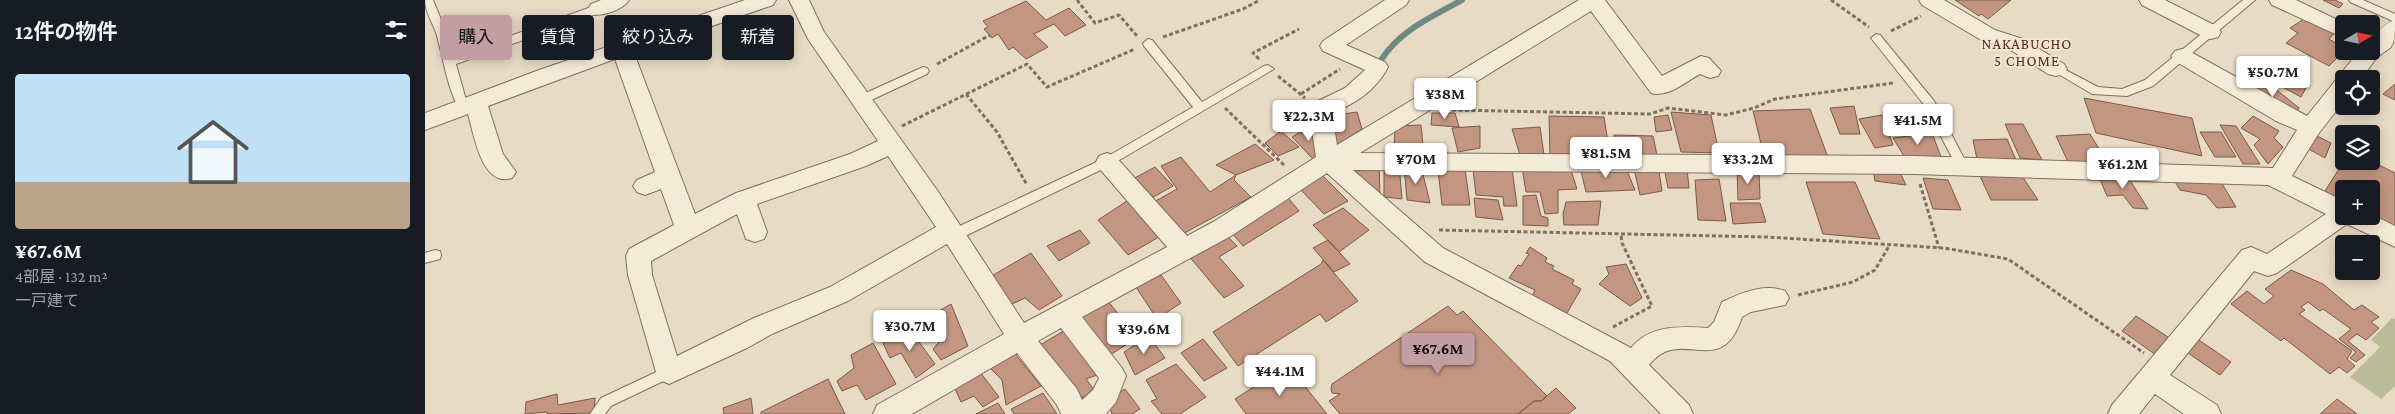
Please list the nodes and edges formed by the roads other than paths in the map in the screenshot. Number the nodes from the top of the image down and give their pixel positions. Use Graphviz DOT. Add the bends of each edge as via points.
graph roads {
  1 [pos="428,0"];
  2 [pos="619,0"];
  3 [pos="766,0"];
  4 [pos="799,0"];
  5 [pos="1399,0"];
  6 [pos="1594,0"];
  7 [pos="2149,0"];
  8 [pos="2249,0"];
  9 [pos="2279,0"];
  10 [pos="2354,0"];
  11 [pos="1934,3"];
  12 [pos="598,9"];
  13 [pos="2395,18"];
  14 [pos="712,19"];
  15 [pos="2335,27"];
  16 [pos="2211,32"];
  17 [pos="1876,38"];
  18 [pos="2386,40"];
  19 [pos="1147,44"];
  20 [pos="604,56"];
  21 [pos="2182,56"];
  22 [pos="627,60"];
  23 [pos="449,62"];
  24 [pos="1268,69"];
  25 [pos="2056,69"];
  26 [pos="2356,70"];
  27 [pos="923,71"];
  28 [pos="1711,71"];
  29 [pos="2335,96"];
  30 [pos="861,100"];
  31 [pos="470,105"];
  32 [pos="1200,108"];
  33 [pos="425,122"];
  34 [pos="2311,127"];
  35 [pos="889,139"];
  36 [pos="1329,161"];
  37 [pos="1107,162"];
  38 [pos="1962,166"];
  39 [pos="504,172"];
  40 [pos="668,176"];
  41 [pos="2278,180"];
  42 [pos="645,186"];
  43 [pos="744,199"];
  44 [pos="2335,208"];
  45 [pos="2335,219"];
  46 [pos="2371,225"];
  47 [pos="688,228"];
  48 [pos="755,232"];
  49 [pos="952,233"];
  50 [pos="2395,237"];
  51 [pos="1184,250"];
  52 [pos="1776,298"];
  53 [pos="1065,314"];
  54 [pos="1020,338"];
  55 [pos="1632,367"];
  56 [pos="2157,371"];
  57 [pos="669,372"];
  58 [pos="1089,412"];
  59 [pos="597,414"];
  60 [pos="887,414"];
  61 [pos="1679,414"];
  62 [pos="2122,414"];
  63 [pos="2207,414"];
  1 -- 23 [label="lane"];
  2 -- 12 [label="street"];
  3 -- 14 [label="street"];
  4 -- 30 [label="street" via="815,34"];
  5 -- 36 [label="street" via="1330,46 1377,67 1374,75 1359,89 1321,110"];
  6 -- 28 [label="street" via="1659,88 1701,63"];
  6 -- 36 [label="street"];
  7 -- 16 [label="street"];
  8 -- 16 [label="lane"];
  9 -- 15 [label="street"];
  10 -- 13 [label="lane"];
  11 -- 25 [label="street" via="1988,35 2016,44"];
  12 -- 23 [label="lane"];
  16 -- 21 [label="lane"];
  17 -- 38 [label="lane" via="1930,104"];
  18 -- 26 [label="street" via="2370,52"];
  19 -- 32 [label="lane"];
  20 -- 31 [label="street"];
  21 -- 25 [label="lane" via="2149,83 2123,93 2096,91"];
  21 -- 34 [label="street" via="2284,115"];
  22 -- 40 [label="street" via="655,111"];
  23 -- 31 [label="lane" via="459,100"];
  24 -- 32 [label="lane"];
  27 -- 30 [label="lane"];
  29 -- 34 [label="street"];
  30 -- 35 [label="street"];
  31 -- 33 [label="street"];
  31 -- 39 [label="street" via="492,157"];
  32 -- 37 [label="lane"];
  34 -- 41 [label="street"];
  35 -- 43 [label="street" via="858,160"];
  35 -- 49 [label="street"];
  36 -- 38 [label="street"];
  36 -- 51 [label="street"];
  36 -- 55 [label="street" via="1434,255 1619,354"];
  37 -- 49 [label="lane"];
  37 -- 51 [label="street"];
  38 -- 41 [label="street" via="2271,176"];
  40 -- 42 [label="street"];
  40 -- 47 [label="street"];
  41 -- 44 [label="street"];
  43 -- 47 [label="street"];
  43 -- 48 [label="street"];
  45 -- 56 [label="street" via="2268,266 2251,257"];
  46 -- 50 [label="street"];
  47 -- 57 [label="street" via="638,256 640,275"];
  49 -- 54 [label="street"];
  49 -- 57 [label="street" via="839,294 763,326"];
  51 -- 53 [label="street"];
  52 -- 55 [label="street" via="1747,302 1731,310 1725,328 1714,339 1678,337 1649,345"];
  53 -- 54 [label="street"];
  53 -- 58 [label="street" via="1113,376 1110,390"];
  54 -- 58 [label="street" via="1067,397"];
  54 -- 60 [label="street"];
  55 -- 61 [label="street"];
  56 -- 62 [label="street"];
  56 -- 63 [label="street"];
  57 -- 59 [label="lane" via="605,402"];
}
